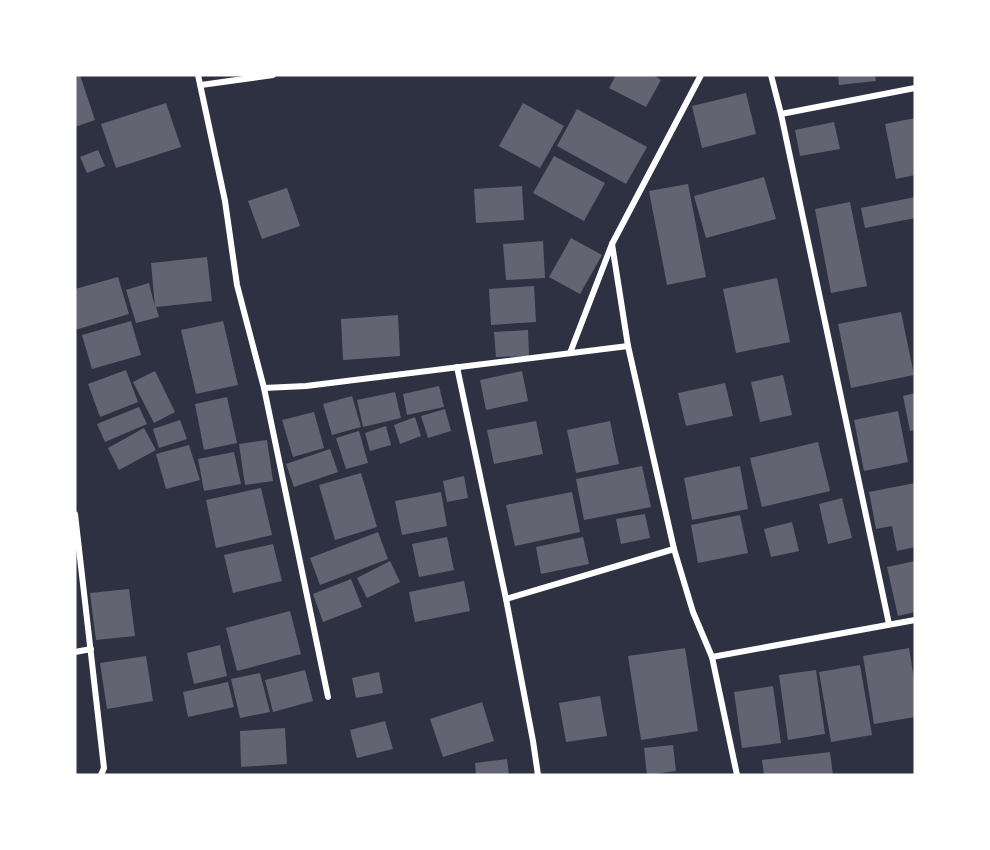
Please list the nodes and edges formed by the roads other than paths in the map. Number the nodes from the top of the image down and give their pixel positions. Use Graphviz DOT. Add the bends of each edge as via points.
graph roads {
  1 [pos="198,75"];
  2 [pos="273,75"];
  3 [pos="701,75"];
  4 [pos="771,75"];
  5 [pos="201,85"];
  6 [pos="915,88"];
  7 [pos="781,114"];
  8 [pos="612,244"];
  9 [pos="628,346"];
  10 [pos="570,353"];
  11 [pos="457,367"];
  12 [pos="264,388"];
  13 [pos="75,514"];
  14 [pos="674,549"];
  15 [pos="506,599"];
  16 [pos="915,620"];
  17 [pos="889,624"];
  18 [pos="91,649"];
  19 [pos="75,652"];
  20 [pos="712,657"];
  21 [pos="328,698"];
  22 [pos="101,775"];
  23 [pos="538,775"];
  24 [pos="738,775"];
  1 -- 5 [label="street"];
  2 -- 5 [label="street"];
  3 -- 8 [label="street"];
  4 -- 7 [label="street"];
  5 -- 12 [label="street" via="225,201 237,285"];
  6 -- 7 [label="street"];
  7 -- 17 [label="street"];
  8 -- 9 [label="street"];
  8 -- 10 [label="street"];
  9 -- 10 [label="street"];
  9 -- 14 [label="street"];
  10 -- 11 [label="street"];
  11 -- 12 [label="street"];
  11 -- 15 [label="street"];
  12 -- 21 [label="street"];
  13 -- 18 [label="street"];
  14 -- 15 [label="street"];
  14 -- 20 [label="street"];
  15 -- 23 [label="street"];
  16 -- 17 [label="street"];
  17 -- 20 [label="street"];
  18 -- 19 [label="street"];
  18 -- 22 [label="street" via="104,768"];
  20 -- 24 [label="street"];
}
